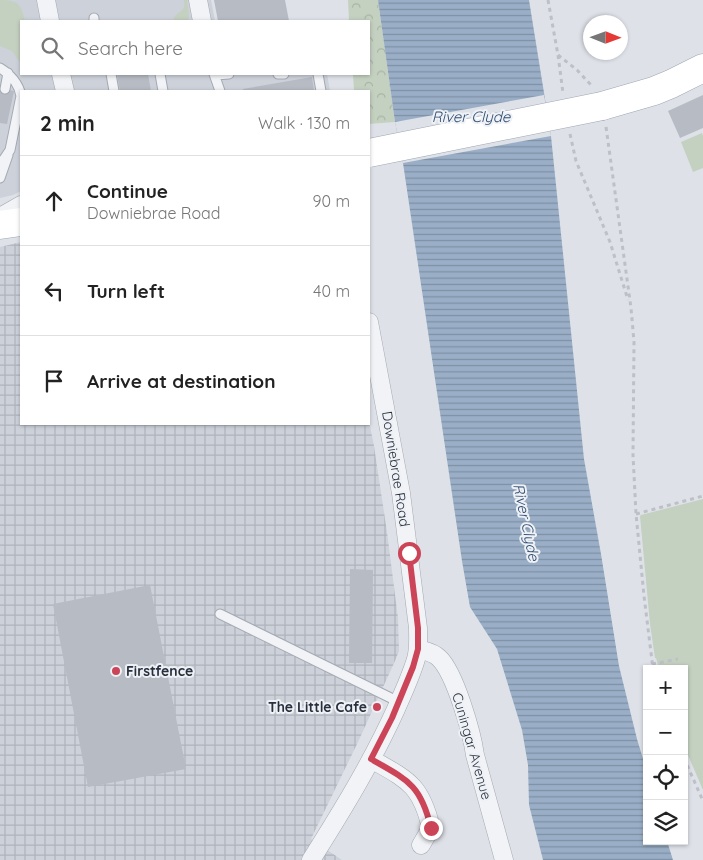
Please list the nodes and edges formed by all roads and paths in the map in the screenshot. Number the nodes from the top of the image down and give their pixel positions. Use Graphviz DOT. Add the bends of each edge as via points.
graph roads {
  1 [pos="46,0"];
  2 [pos="198,0"];
  3 [pos="548,0"];
  4 [pos="50,20"];
  5 [pos="202,20"];
  6 [pos="558,55"];
  7 [pos="703,68"];
  8 [pos="4,70"];
  9 [pos="61,75"];
  10 [pos="111,75"];
  11 [pos="160,75"];
  12 [pos="215,75"];
  13 [pos="318,75"];
  14 [pos="5,89"];
  15 [pos="20,90"];
  16 [pos="65,90"];
  17 [pos="114,90"];
  18 [pos="163,90"];
  19 [pos="220,90"];
  20 [pos="321,90"];
  21 [pos="597,96"];
  22 [pos="564,100"];
  23 [pos="20,101"];
  24 [pos="568,126"];
  25 [pos="10,150"];
  26 [pos="370,153"];
  27 [pos="0,162"];
  28 [pos="0,178"];
  29 [pos="20,206"];
  30 [pos="0,218"];
  31 [pos="20,222"];
  32 [pos="0,225"];
  33 [pos="631,308"];
  34 [pos="370,327"];
  35 [pos="703,496"];
  36 [pos="636,514"];
  37 [pos="220,614"];
  38 [pos="418,649"];
  39 [pos="678,658"];
  40 [pos="652,664"];
  41 [pos="399,702"];
  42 [pos="371,759"];
  43 [pos="688,767"];
  44 [pos="703,801"];
  45 [pos="421,844"];
  46 [pos="311,860"];
  47 [pos="504,860"];
  1 -- 4 [label="street"];
  2 -- 5 [label="street"];
  3 -- 6 [label="path"];
  6 -- 21 [label="path" via="577,70"];
  6 -- 22 [label="path"];
  7 -- 21 [label="main road" via="654,91"];
  8 -- 14 [label="lane"];
  8 -- 15 [label="lane"];
  9 -- 16 [label="street"];
  10 -- 17 [label="lane"];
  11 -- 18 [label="lane"];
  12 -- 19 [label="lane"];
  13 -- 20 [label="lane"];
  21 -- 26 [label="main road, bridge"];
  21 -- 33 [label="path" via="607,131"];
  23 -- 25 [label="lane"];
  24 -- 33 [label="path" via="576,161 610,242"];
  25 -- 27 [label="lane"];
  25 -- 28 [label="lane"];
  29 -- 30 [label="street"];
  31 -- 32 [label="main road"];
  33 -- 36 [label="path"];
  34 -- 38 [label="street, Downiebrae Road" via="401,493"];
  35 -- 36 [label="path"];
  36 -- 40 [label="path"];
  37 -- 41 [label="lane"];
  38 -- 41 [label="street, Downiebrae Road"];
  38 -- 47 [label="street, Cuningar Avenue" via="435,654 441,660 457,692"];
  39 -- 40 [label="path"];
  41 -- 42 [label="street, Downiebrae Road"];
  42 -- 45 [label="street" via="402,776 421,798 431,828"];
  42 -- 46 [label="street, Downiebrae Road"];
  43 -- 44 [label="path"];
}
